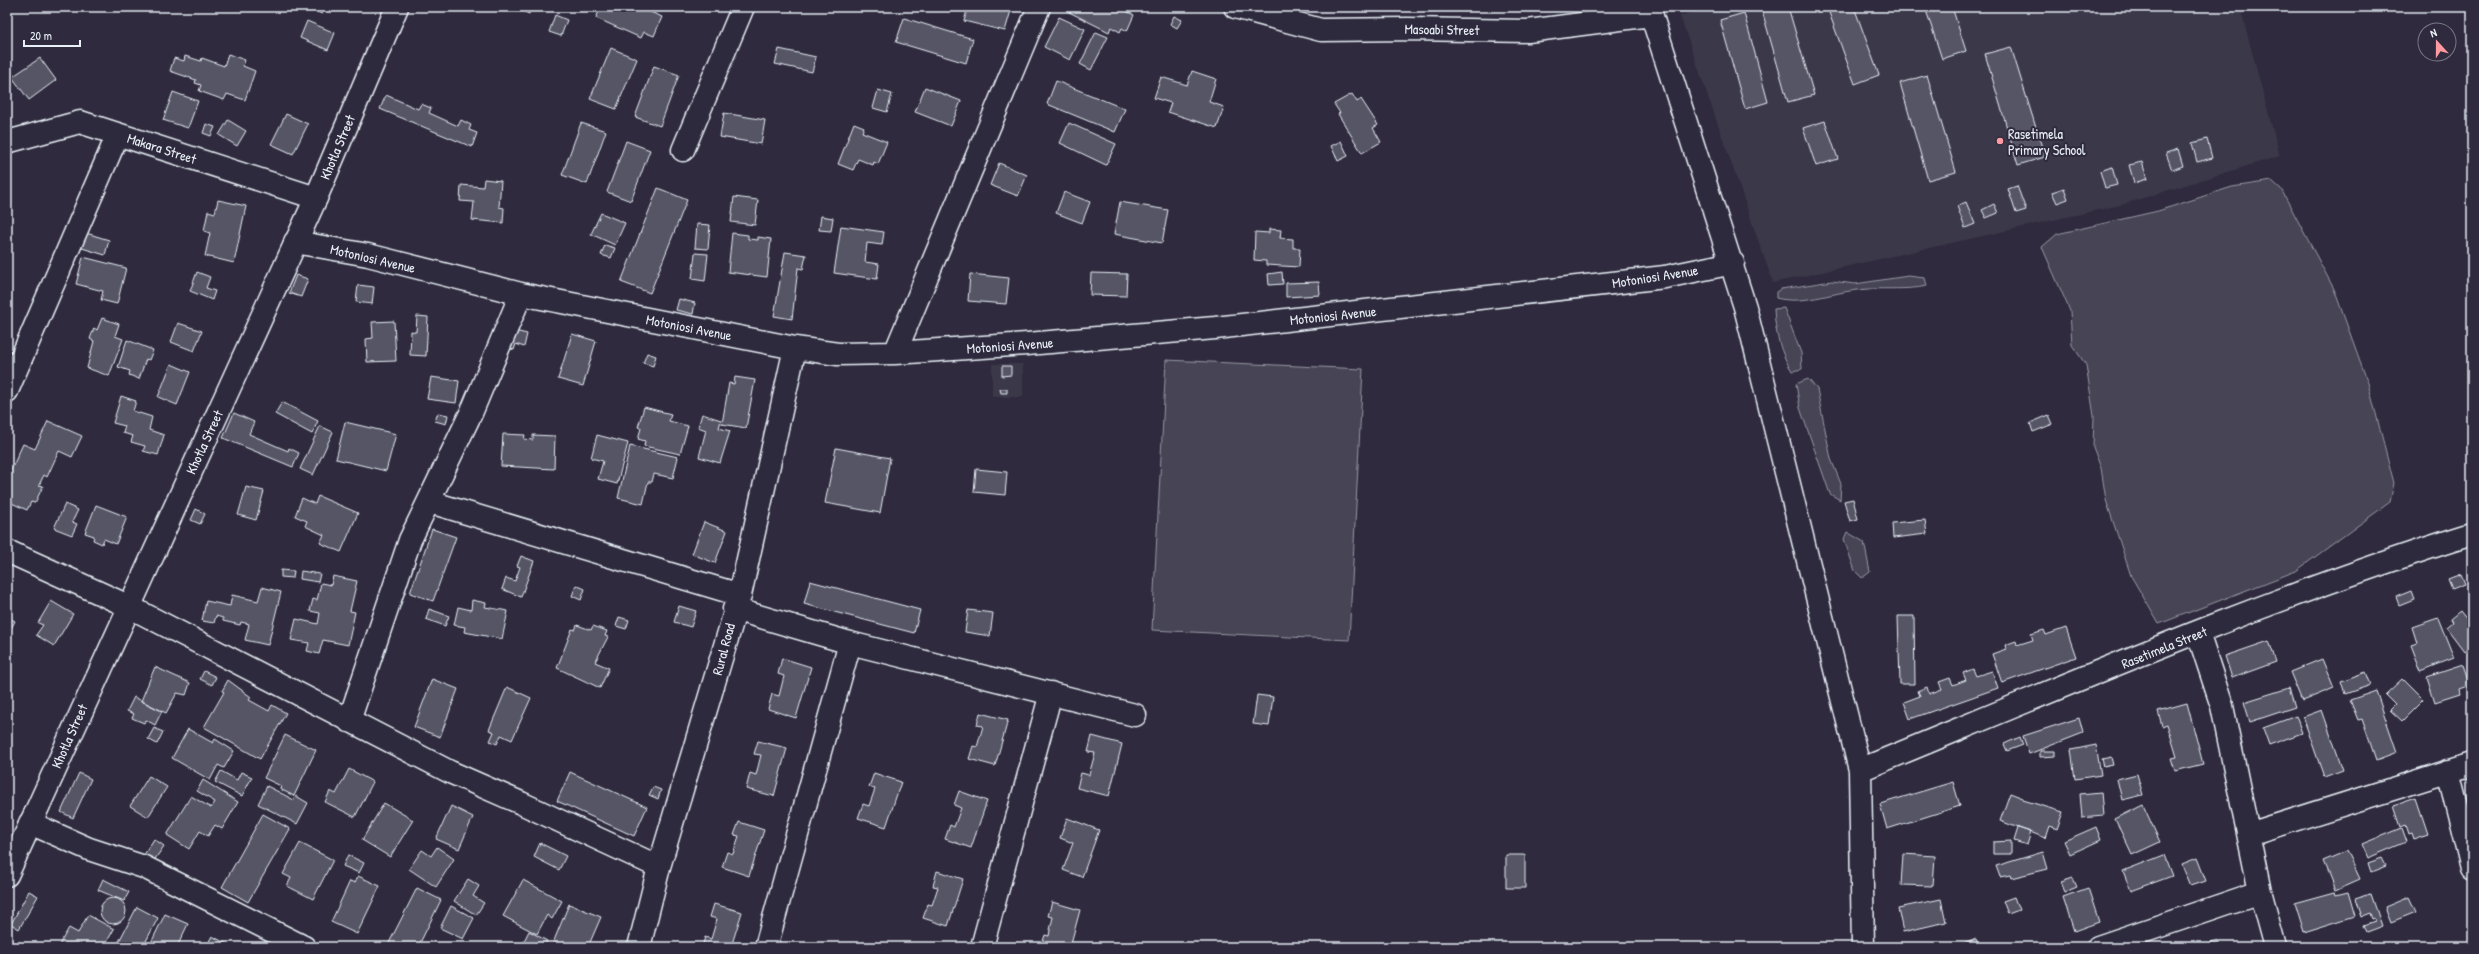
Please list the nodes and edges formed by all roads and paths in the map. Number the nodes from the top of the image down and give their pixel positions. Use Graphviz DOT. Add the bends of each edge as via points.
graph roads {
  1 [pos="397,7"];
  2 [pos="1039,7"];
  3 [pos="1235,7"];
  4 [pos="739,8"];
  5 [pos="1650,11"];
  6 [pos="118,134"];
  7 [pos="7,142"];
  8 [pos="683,150"];
  9 [pos="316,198"];
  10 [pos="295,242"];
  11 [pos="1733,263"];
  12 [pos="521,294"];
  13 [pos="795,348"];
  14 [pos="895,353"];
  15 [pos="7,391"];
  16 [pos="430,502"];
  17 [pos="2472,534"];
  18 [pos="7,551"];
  19 [pos="737,602"];
  20 [pos="128,606"];
  21 [pos="2198,633"];
  22 [pos="850,643"];
  23 [pos="1051,692"];
  24 [pos="1135,714"];
  25 [pos="349,721"];
  26 [pos="2472,764"];
  27 [pos="1860,770"];
  28 [pos="2448,771"];
  29 [pos="30,823"];
  30 [pos="2249,834"];
  31 [pos="659,868"];
  32 [pos="2472,868"];
  33 [pos="7,875"];
  34 [pos="2260,892"];
  35 [pos="304,947"];
  36 [pos="639,947"];
  37 [pos="766,947"];
  38 [pos="982,947"];
  39 [pos="1863,947"];
  40 [pos="2098,947"];
  41 [pos="2275,947"];
  1 -- 9 [label="street, Khotla Street"];
  2 -- 14 [label="street"];
  3 -- 5 [label="street, Masoabi Street" via="1321,30 1528,31"];
  4 -- 8 [label="street"];
  5 -- 11 [label="street"];
  6 -- 7 [label="street, Makara Street" via="80,122"];
  6 -- 9 [label="street, Makara Street"];
  6 -- 15 [label="street"];
  9 -- 10 [label="street, Khotla Street"];
  10 -- 12 [label="street, Motoniosi Avenue" via="368,255"];
  10 -- 20 [label="street, Khotla Street"];
  11 -- 14 [label="street, Motoniosi Avenue" via="1665,277 1231,326"];
  11 -- 27 [label="street" via="1832,647"];
  12 -- 13 [label="street, Motoniosi Avenue"];
  12 -- 16 [label="street" via="472,411"];
  13 -- 14 [label="street, Motoniosi Avenue" via="838,354"];
  13 -- 19 [label="street, Rural Road"];
  16 -- 19 [label="street"];
  16 -- 25 [label="street" via="410,540"];
  17 -- 21 [label="street, Rasetimela Street" via="2399,557"];
  18 -- 20 [label="street"];
  19 -- 22 [label="street"];
  19 -- 31 [label="street, Rural Road"];
  20 -- 25 [label="street"];
  20 -- 29 [label="street, Khotla Street"];
  21 -- 27 [label="street, Rasetimela Street"];
  21 -- 30 [label="street" via="2222,706"];
  22 -- 23 [label="street"];
  22 -- 37 [label="street"];
  23 -- 24 [label="street"];
  23 -- 38 [label="street"];
  25 -- 31 [label="street" via="450,772"];
  26 -- 28 [label="street"];
  27 -- 39 [label="street"];
  28 -- 30 [label="street"];
  28 -- 32 [label="street"];
  29 -- 33 [label="street, Khotla Street"];
  29 -- 35 [label="street" via="89,849 144,867"];
  30 -- 34 [label="street"];
  31 -- 36 [label="street, Rural Road"];
  34 -- 40 [label="street"];
  34 -- 41 [label="street"];
}
